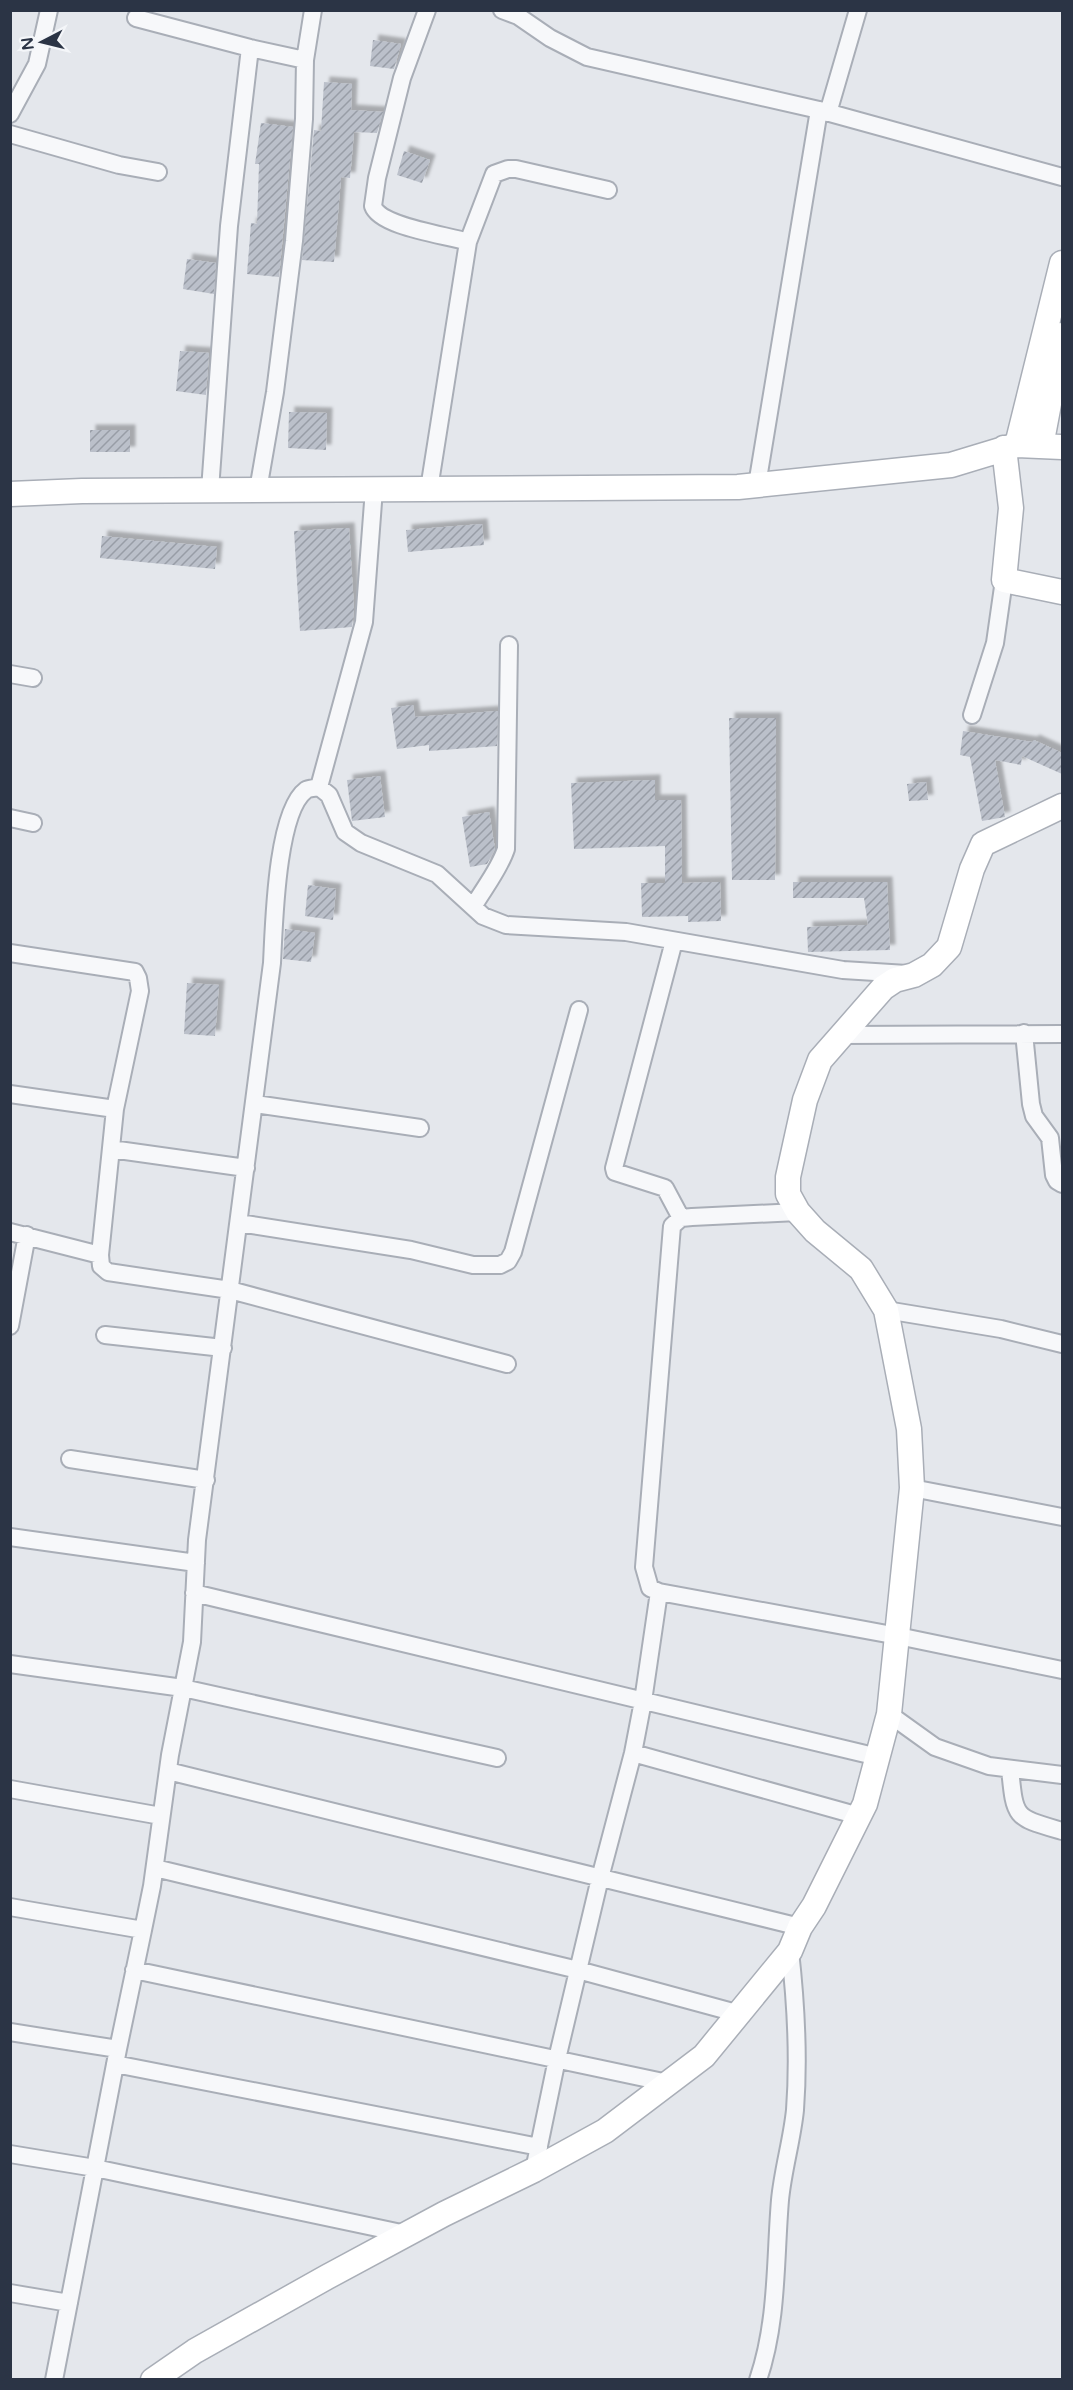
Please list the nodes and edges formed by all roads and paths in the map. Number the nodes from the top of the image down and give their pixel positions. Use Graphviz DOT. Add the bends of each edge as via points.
graph roads {
  1 [pos="49,10"];
  2 [pos="313,10"];
  3 [pos="427,10"];
  4 [pos="858,10"];
  5 [pos="510,13"];
  6 [pos="136,18"];
  7 [pos="250,48"];
  8 [pos="305,60"];
  9 [pos="13,106"];
  10 [pos="823,111"];
  11 [pos="10,134"];
  12 [pos="158,172"];
  13 [pos="1062,177"];
  14 [pos="608,190"];
  15 [pos="463,240"];
  16 [pos="1062,263"];
  17 [pos="1062,335"];
  18 [pos="1010,447"];
  19 [pos="1052,447"];
  20 [pos="758,484"];
  21 [pos="374,489"];
  22 [pos="429,489"];
  23 [pos="210,490"];
  24 [pos="258,490"];
  25 [pos="10,494"];
  26 [pos="1004,580"];
  27 [pos="1062,592"];
  28 [pos="510,645"];
  29 [pos="10,674"];
  30 [pos="33,678"];
  31 [pos="972,715"];
  32 [pos="319,788"];
  33 [pos="1062,806"];
  34 [pos="10,818"];
  35 [pos="33,822"];
  36 [pos="473,907"];
  37 [pos="674,941"];
  38 [pos="10,953"];
  39 [pos="914,975"];
  40 [pos="579,1010"];
  41 [pos="1024,1033"];
  42 [pos="1062,1034"];
  43 [pos="841,1035"];
  44 [pos="10,1094"];
  45 [pos="255,1104"];
  46 [pos="115,1109"];
  47 [pos="420,1128"];
  48 [pos="111,1149"];
  49 [pos="246,1168"];
  50 [pos="1062,1184"];
  51 [pos="798,1212"];
  52 [pos="681,1218"];
  53 [pos="239,1223"];
  54 [pos="19,1233"];
  55 [pos="100,1255"];
  56 [pos="230,1290"];
  57 [pos="886,1310"];
  58 [pos="10,1326"];
  59 [pos="105,1335"];
  60 [pos="1062,1344"];
  61 [pos="223,1348"];
  62 [pos="507,1364"];
  63 [pos="70,1459"];
  64 [pos="206,1480"];
  65 [pos="912,1488"];
  66 [pos="1062,1517"];
  67 [pos="10,1537"];
  68 [pos="196,1563"];
  69 [pos="659,1592"];
  70 [pos="194,1593"];
  71 [pos="898,1636"];
  72 [pos="10,1664"];
  73 [pos="1062,1670"];
  74 [pos="183,1688"];
  75 [pos="643,1701"];
  76 [pos="889,1714"];
  77 [pos="633,1753"];
  78 [pos="878,1757"];
  79 [pos="498,1758"];
  80 [pos="1010,1769"];
  81 [pos="168,1772"];
  82 [pos="1062,1775"];
  83 [pos="10,1789"];
  84 [pos="161,1816"];
  85 [pos="859,1816"];
  86 [pos="1062,1831"];
  87 [pos="155,1868"];
  88 [pos="600,1878"];
  89 [pos="10,1907"];
  90 [pos="800,1927"];
  91 [pos="143,1930"];
  92 [pos="790,1951"];
  93 [pos="134,1970"];
  94 [pos="578,1970"];
  95 [pos="740,2014"];
  96 [pos="10,2032"];
  97 [pos="116,2056"];
  98 [pos="556,2059"];
  99 [pos="668,2083"];
  100 [pos="10,2154"];
  101 [pos="537,2159"];
  102 [pos="95,2168"];
  103 [pos="406,2234"];
  104 [pos="10,2293"];
  105 [pos="69,2303"];
  106 [pos="54,2379"];
  107 [pos="153,2379"];
  108 [pos="758,2379"];
  1 -- 9 [label="street" via="37,64"];
  2 -- 8 [label="street"];
  3 -- 15 [label="street" via="402,78 373,206 381,217 393,222"];
  4 -- 10 [label="street"];
  5 -- 10 [label="street" via="587,57"];
  6 -- 7 [label="street"];
  7 -- 8 [label="street"];
  7 -- 23 [label="street" via="229,226"];
  8 -- 24 [label="street" via="294,241"];
  10 -- 13 [label="street"];
  10 -- 20 [label="street"];
  11 -- 12 [label="street"];
  14 -- 15 [label="street" via="516,169 499,172 491,180"];
  15 -- 22 [label="street"];
  16 -- 18 [label="main road"];
  17 -- 19 [label="main road"];
  18 -- 19 [label="main road"];
  18 -- 20 [label="main road" via="951,465"];
  18 -- 26 [label="main road" via="1011,508"];
  20 -- 22 [label="main road"];
  21 -- 22 [label="main road"];
  21 -- 24 [label="main road"];
  21 -- 32 [label="street" via="364,622"];
  23 -- 24 [label="main road"];
  23 -- 25 [label="main road"];
  26 -- 27 [label="main road"];
  26 -- 31 [label="street" via="995,643"];
  28 -- 36 [label="street" via="506,849 502,863"];
  29 -- 30 [label="street"];
  32 -- 36 [label="street" via="329,795 345,832 361,843 437,874"];
  32 -- 45 [label="street" via="307,789 299,797 285,830"];
  33 -- 39 [label="main road" via="983,844 949,947 932,965"];
  34 -- 35 [label="street"];
  36 -- 37 [label="street" via="483,916 506,925 626,932"];
  37 -- 39 [label="street" via="843,969"];
  37 -- 52 [label="street" via="614,1168 623,1176 665,1188"];
  38 -- 46 [label="street" via="135,972 140,991"];
  39 -- 43 [label="main road" via="883,988"];
  40 -- 53 [label="street" via="508,1261 500,1265 473,1264 411,1250"];
  41 -- 42 [label="street"];
  41 -- 43 [label="street"];
  41 -- 50 [label="street" via="1034,1116 1050,1138 1054,1175"];
  43 -- 51 [label="main road" via="820,1060 805,1100 788,1176 788,1194"];
  44 -- 46 [label="street"];
  45 -- 47 [label="street"];
  45 -- 49 [label="street"];
  46 -- 48 [label="street"];
  48 -- 49 [label="street"];
  48 -- 55 [label="street"];
  49 -- 53 [label="street"];
  51 -- 52 [label="street"];
  51 -- 57 [label="main road" via="861,1269"];
  52 -- 69 [label="street" via="672,1226 670,1237 645,1567 650,1588"];
  53 -- 56 [label="street"];
  54 -- 55 [label="street"];
  54 -- 58 [label="street"];
  55 -- 56 [label="street" via="101,1266 108,1272"];
  56 -- 61 [label="street"];
  56 -- 62 [label="street"];
  57 -- 60 [label="street" via="1001,1329"];
  57 -- 65 [label="main road" via="909,1429"];
  59 -- 61 [label="street"];
  61 -- 64 [label="street"];
  63 -- 64 [label="street"];
  64 -- 68 [label="street"];
  65 -- 66 [label="street"];
  65 -- 71 [label="main road"];
  67 -- 68 [label="street"];
  68 -- 70 [label="street"];
  69 -- 71 [label="street"];
  69 -- 75 [label="street"];
  70 -- 74 [label="street" via="192,1642"];
  70 -- 75 [label="street"];
  71 -- 73 [label="street"];
  71 -- 76 [label="main road"];
  72 -- 74 [label="street"];
  74 -- 79 [label="street"];
  74 -- 81 [label="street"];
  75 -- 77 [label="street"];
  75 -- 78 [label="street"];
  76 -- 78 [label="main road"];
  76 -- 80 [label="street" via="935,1747 989,1766"];
  77 -- 85 [label="street"];
  77 -- 88 [label="street"];
  78 -- 85 [label="main road"];
  80 -- 82 [label="street"];
  80 -- 86 [label="street" via="1013,1803 1020,1815"];
  81 -- 84 [label="street"];
  81 -- 88 [label="street"];
  83 -- 84 [label="street"];
  84 -- 87 [label="street"];
  85 -- 90 [label="main road"];
  87 -- 91 [label="street"];
  87 -- 94 [label="street"];
  88 -- 90 [label="street"];
  88 -- 94 [label="street"];
  89 -- 91 [label="street"];
  90 -- 92 [label="main road"];
  91 -- 93 [label="street"];
  92 -- 95 [label="main road"];
  92 -- 108 [label="street" via="796,2012 795,2110 780,2198 774,2303"];
  93 -- 97 [label="street"];
  93 -- 98 [label="street"];
  94 -- 95 [label="street"];
  94 -- 98 [label="street"];
  95 -- 99 [label="main road" via="705,2056"];
  96 -- 97 [label="street"];
  97 -- 101 [label="street"];
  97 -- 102 [label="street"];
  98 -- 99 [label="street"];
  98 -- 101 [label="street"];
  99 -- 101 [label="main road" via="605,2131"];
  100 -- 102 [label="street"];
  101 -- 103 [label="main road"];
  102 -- 103 [label="street"];
  102 -- 105 [label="street"];
  103 -- 107 [label="main road" via="195,2351"];
  104 -- 105 [label="street"];
  105 -- 106 [label="street"];
}
